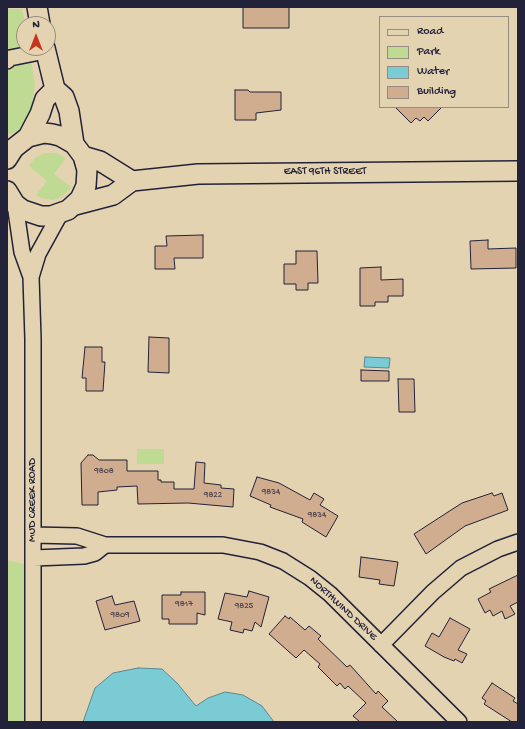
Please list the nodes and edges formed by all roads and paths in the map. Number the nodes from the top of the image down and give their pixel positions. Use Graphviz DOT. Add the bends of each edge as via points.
graph roads {
  1 [pos="19,56"];
  2 [pos="47,56"];
  3 [pos="7,61"];
  4 [pos="55,89"];
  5 [pos="14,148"];
  6 [pos="78,150"];
  7 [pos="518,171"];
  8 [pos="132,181"];
  9 [pos="11,197"];
  10 [pos="67,209"];
  11 [pos="31,277"];
  12 [pos="33,535"];
  13 [pos="518,542"];
  14 [pos="105,545"];
  15 [pos="34,558"];
  16 [pos="381,645"];
  17 [pos="33,722"];
  18 [pos="459,722"];
  1 -- 3 [label="street"];
  2 -- 4 [label="main road"];
  4 -- 5 [label="main road" via="45,99 43,108"];
  4 -- 6 [label="main road" via="64,97"];
  5 -- 6 [label="main road" via="44,133 60,136"];
  6 -- 8 [label="main road"];
  6 -- 10 [label="main road" via="87,170 86,186"];
  7 -- 8 [label="main road, EAST 96TH STREET" via="198,174"];
  8 -- 10 [label="main road" via="113,195"];
  9 -- 10 [label="main road" via="23,210 41,216"];
  9 -- 11 [label="street, MUD CREEK ROAD" via="22,252"];
  10 -- 11 [label="street, MUD CREEK ROAD" via="38,254"];
  11 -- 12 [label="street, MUD CREEK ROAD"];
  12 -- 14 [label="street, NORTHWIND DRIVE" via="77,536"];
  12 -- 15 [label="street, MUD CREEK ROAD"];
  13 -- 16 [label="street" via="461,568 433,592"];
  14 -- 15 [label="street" via="95,553 84,556"];
  14 -- 16 [label="street, NORTHWIND DRIVE" via="223,545 268,555 300,571 320,586"];
  15 -- 17 [label="street, MUD CREEK ROAD"];
  16 -- 18 [label="street, NORTHWIND DRIVE"];
}
